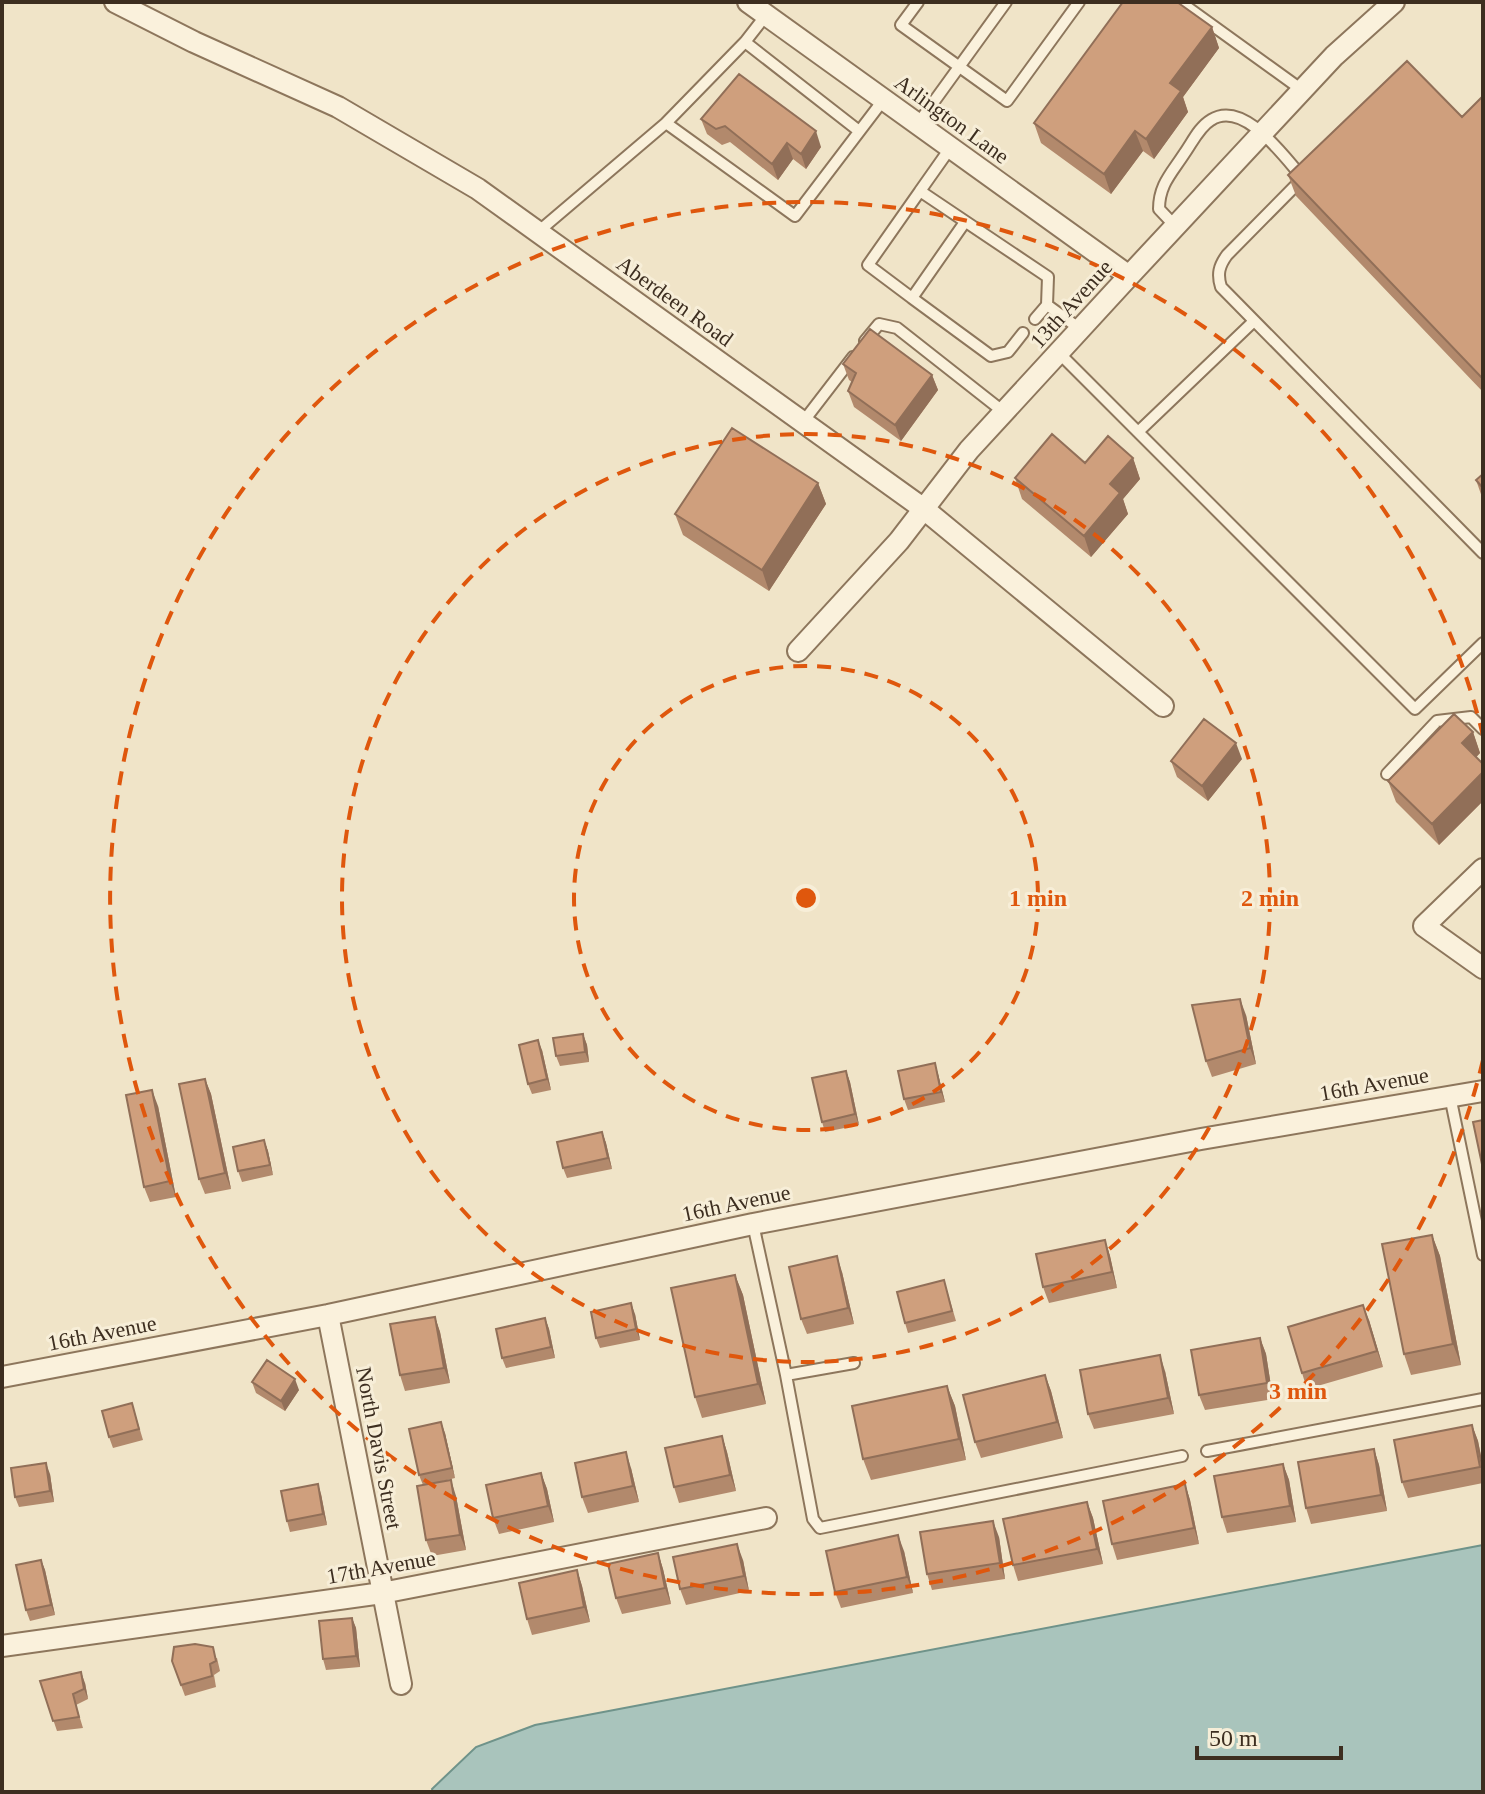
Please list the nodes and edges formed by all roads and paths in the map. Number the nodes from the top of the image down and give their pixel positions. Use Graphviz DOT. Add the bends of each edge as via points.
graph roads {
  1 [pos="115,2"];
  2 [pos="748,2"];
  3 [pos="918,2"];
  4 [pos="1006,2"];
  5 [pos="1079,2"];
  6 [pos="1180,2"];
  7 [pos="1394,2"];
  8 [pos="766,15"];
  9 [pos="745,42"];
  10 [pos="960,66"];
  11 [pos="1302,90"];
  12 [pos="884,99"];
  13 [pos="666,123"];
  14 [pos="917,125"];
  15 [pos="859,131"];
  16 [pos="1262,133"];
  17 [pos="951,147"];
  18 [pos="920,191"];
  19 [pos="965,222"];
  20 [pos="1176,227"];
  21 [pos="539,231"];
  22 [pos="1129,276"];
  23 [pos="912,298"];
  24 [pos="1047,305"];
  25 [pos="1035,319"];
  26 [pos="1254,321"];
  27 [pos="1080,329"];
  28 [pos="1023,333"];
  29 [pos="1059,353"];
  30 [pos="1005,413"];
  31 [pos="803,422"];
  32 [pos="1138,432"];
  33 [pos="924,509"];
  34 [pos="1483,553"];
  35 [pos="1483,643"];
  36 [pos="798,651"];
  37 [pos="1163,706"];
  38 [pos="1483,729"];
  39 [pos="1387,774"];
  40 [pos="1483,869"];
  41 [pos="1483,968"];
  42 [pos="1483,1091"];
  43 [pos="1450,1095"];
  44 [pos="753,1224"];
  45 [pos="1481,1239"];
  46 [pos="1483,1255"];
  47 [pos="328,1315"];
  48 [pos="854,1363"];
  49 [pos="786,1375"];
  50 [pos="2,1377"];
  51 [pos="1483,1399"];
  52 [pos="1207,1451"];
  53 [pos="1182,1456"];
  54 [pos="766,1518"];
  55 [pos="382,1593"];
  56 [pos="2,1646"];
  57 [pos="401,1684"];
  1 -- 21 [label="street, Aberdeen Road" via="338,107 440,165"];
  2 -- 8 [label="street, Arlington Lane"];
  3 -- 10 [label="lane" via="901,25"];
  4 -- 10 [label="lane"];
  5 -- 10 [label="lane" via="1007,101"];
  6 -- 11 [label="lane"];
  7 -- 11 [label="street, 13th Avenue"];
  8 -- 9 [label="lane"];
  8 -- 12 [label="street, Arlington Lane"];
  9 -- 13 [label="lane"];
  9 -- 15 [label="lane"];
  10 -- 14 [label="lane"];
  11 -- 16 [label="street, 13th Avenue"];
  12 -- 14 [label="street, Arlington Lane"];
  12 -- 15 [label="lane"];
  13 -- 15 [label="lane" via="795,216"];
  13 -- 21 [label="lane"];
  14 -- 17 [label="street, Arlington Lane"];
  16 -- 20 [label="street, 13th Avenue"];
  16 -- 20 [label="lane" via="1229,116 1212,119 1201,129 1159,192 1159,209"];
  16 -- 26 [label="lane" via="1303,178 1220,266 1221,287"];
  17 -- 18 [label="lane"];
  17 -- 22 [label="street, Arlington Lane"];
  18 -- 19 [label="lane"];
  18 -- 23 [label="lane" via="868,265"];
  19 -- 23 [label="lane"];
  19 -- 24 [label="lane" via="1048,277"];
  20 -- 22 [label="street, 13th Avenue"];
  21 -- 31 [label="street, Aberdeen Road"];
  22 -- 27 [label="street, 13th Avenue"];
  23 -- 28 [label="lane" via="991,356 1008,352"];
  24 -- 25 [label="lane"];
  24 -- 27 [label="lane"];
  26 -- 32 [label="lane"];
  26 -- 34 [label="lane"];
  27 -- 29 [label="street, 13th Avenue"];
  29 -- 30 [label="street, 13th Avenue"];
  29 -- 32 [label="lane"];
  30 -- 31 [label="lane" via="897,328 879,324"];
  30 -- 33 [label="street, 13th Avenue"];
  31 -- 33 [label="street, Aberdeen Road"];
  32 -- 35 [label="lane" via="1415,709"];
  33 -- 36 [label="street, 13th Avenue"];
  33 -- 37 [label="street, Aberdeen Road"];
  38 -- 39 [label="lane" via="1471,717 1437,721"];
  40 -- 41 [label="street" via="1424,926"];
  42 -- 43 [label="street, 16th Avenue"];
  43 -- 44 [label="street, 16th Avenue"];
  43 -- 45 [label="lane"];
  44 -- 47 [label="street, 16th Avenue"];
  44 -- 49 [label="lane"];
  45 -- 46 [label="lane"];
  47 -- 50 [label="street, 16th Avenue"];
  47 -- 55 [label="street, North Davis Street"];
  48 -- 49 [label="lane"];
  49 -- 53 [label="lane" via="813,1519 820,1528"];
  51 -- 52 [label="lane"];
  54 -- 55 [label="street, 17th Avenue"];
  55 -- 56 [label="street, 17th Avenue"];
  55 -- 57 [label="street, North Davis Street"];
}
